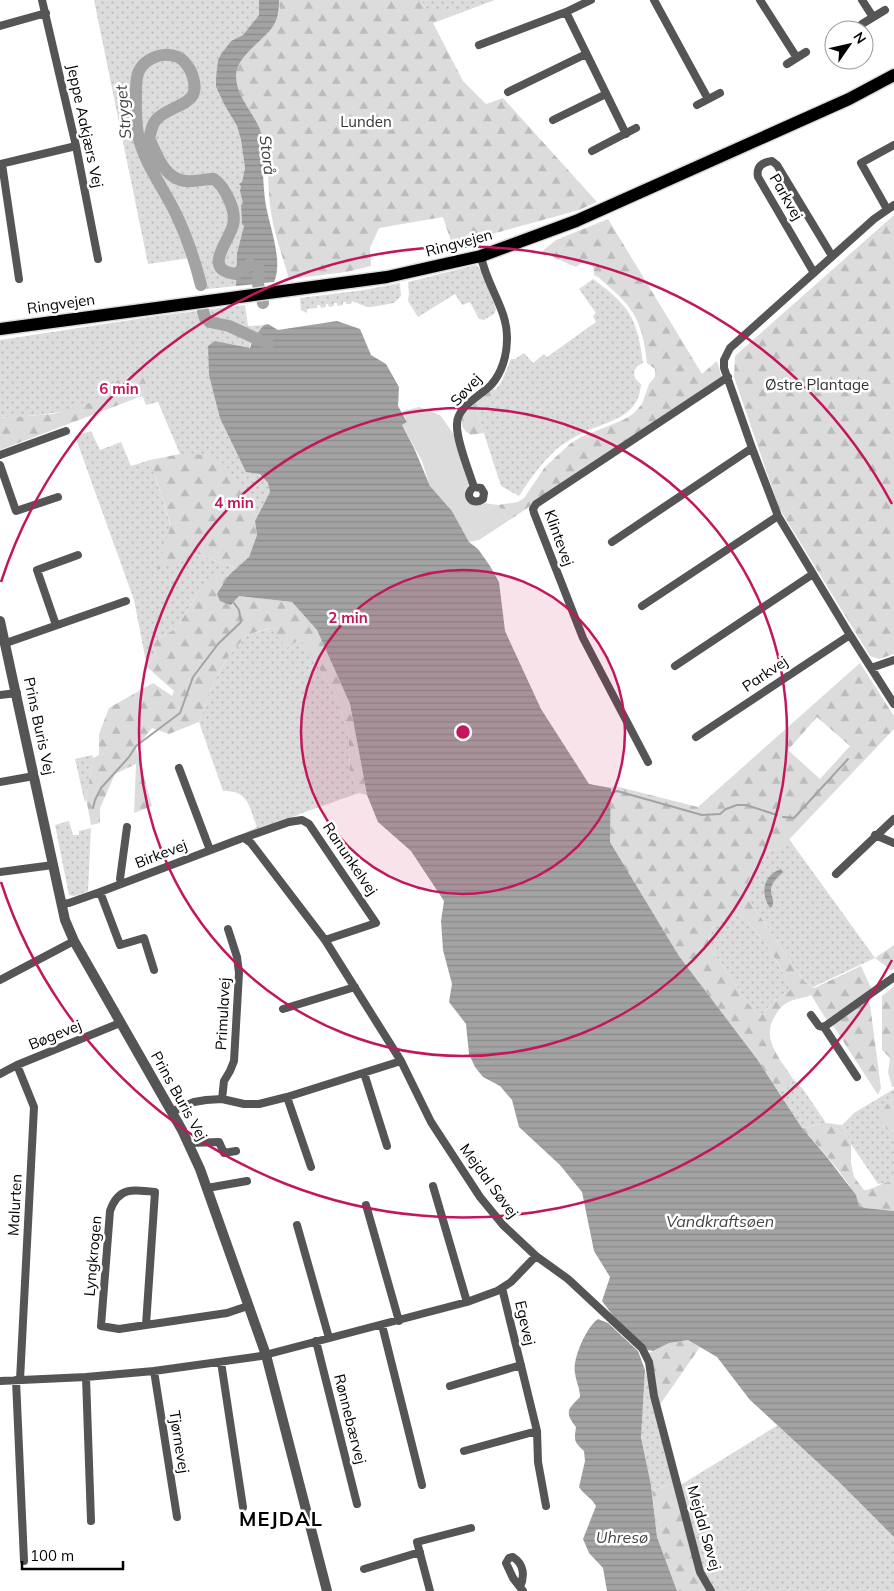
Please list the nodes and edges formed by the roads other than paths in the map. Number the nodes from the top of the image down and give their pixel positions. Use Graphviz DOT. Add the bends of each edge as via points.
graph roads {
  1 [pos="42,0"];
  2 [pos="591,0"];
  3 [pos="654,0"];
  4 [pos="760,0"];
  5 [pos="862,0"];
  6 [pos="885,10"];
  7 [pos="566,12"];
  8 [pos="46,13"];
  9 [pos="873,17"];
  10 [pos="868,20"];
  11 [pos="0,26"];
  12 [pos="479,45"];
  13 [pos="806,52"];
  14 [pos="586,54"];
  15 [pos="797,58"];
  16 [pos="787,64"];
  17 [pos="894,75"];
  18 [pos="508,92"];
  19 [pos="720,93"];
  20 [pos="606,94"];
  21 [pos="708,99"];
  22 [pos="697,105"];
  23 [pos="553,120"];
  24 [pos="636,128"];
  25 [pos="626,134"];
  26 [pos="894,144"];
  27 [pos="76,146"];
  28 [pos="592,151"];
  29 [pos="1,164"];
  30 [pos="891,207"];
  31 [pos="481,256"];
  32 [pos="832,256"];
  33 [pos="98,259"];
  34 [pos="814,273"];
  35 [pos="19,279"];
  36 [pos="0,329"];
  37 [pos="728,378"];
  38 [pos="66,431"];
  39 [pos="752,448"];
  40 [pos="0,455"];
  41 [pos="0,466"];
  42 [pos="474,487"];
  43 [pos="58,497"];
  44 [pos="778,516"];
  45 [pos="612,542"];
  46 [pos="78,555"];
  47 [pos="813,574"];
  48 [pos="126,601"];
  49 [pos="642,606"];
  50 [pos="0,622"];
  51 [pos="56,625"];
  52 [pos="850,635"];
  53 [pos="6,643"];
  54 [pos="894,660"];
  55 [pos="675,666"];
  56 [pos="871,668"];
  57 [pos="17,693"];
  58 [pos="0,695"];
  59 [pos="894,704"];
  60 [pos="696,737"];
  61 [pos="648,762"];
  62 [pos="179,768"];
  63 [pos="34,776"];
  64 [pos="0,782"];
  65 [pos="894,818"];
  66 [pos="127,827"];
  67 [pos="875,835"];
  68 [pos="244,838"];
  69 [pos="894,843"];
  70 [pos="210,850"];
  71 [pos="53,865"];
  72 [pos="0,872"];
  73 [pos="836,874"];
  74 [pos="122,884"];
  75 [pos="100,892"];
  76 [pos="61,904"];
  77 [pos="228,929"];
  78 [pos="325,940"];
  79 [pos="74,941"];
  80 [pos="154,970"];
  81 [pos="894,977"];
  82 [pos="0,980"];
  83 [pos="355,987"];
  84 [pos="284,1009"];
  85 [pos="812,1015"];
  86 [pos="120,1023"];
  87 [pos="824,1027"];
  88 [pos="401,1061"];
  89 [pos="17,1065"];
  90 [pos="364,1073"];
  91 [pos="0,1074"];
  92 [pos="858,1077"];
  93 [pos="287,1097"];
  94 [pos="222,1099"];
  95 [pos="171,1112"];
  96 [pos="189,1143"];
  97 [pos="386,1146"];
  98 [pos="236,1151"];
  99 [pos="311,1167"];
  100 [pos="247,1181"];
  101 [pos="433,1186"];
  102 [pos="207,1188"];
  103 [pos="366,1205"];
  104 [pos="297,1225"];
  105 [pos="536,1256"];
  106 [pos="502,1288"];
  107 [pos="467,1302"];
  108 [pos="248,1306"];
  109 [pos="399,1320"];
  110 [pos="146,1325"];
  111 [pos="382,1325"];
  112 [pos="329,1338"];
  113 [pos="316,1341"];
  114 [pos="266,1355"];
  115 [pos="221,1362"];
  116 [pos="521,1365"];
  117 [pos="154,1371"];
  118 [pos="86,1378"];
  119 [pos="18,1380"];
  120 [pos="0,1381"];
  121 [pos="450,1386"];
  122 [pos="536,1431"];
  123 [pos="464,1451"];
  124 [pos="422,1485"];
  125 [pos="357,1504"];
  126 [pos="546,1506"];
  127 [pos="243,1507"];
  128 [pos="177,1517"];
  129 [pos="91,1520"];
  130 [pos="471,1528"];
  131 [pos="420,1552"];
  132 [pos="24,1561"];
  133 [pos="364,1569"];
  134 [pos="327,1591"];
  135 [pos="430,1591"];
  136 [pos="711,1591"];
  1 -- 8 [label="street, Jeppe Aakjærs Vej"];
  2 -- 7 [label="street"];
  3 -- 21 [label="street"];
  4 -- 15 [label="street"];
  5 -- 9 [label="street"];
  6 -- 9 [label="street"];
  7 -- 12 [label="street"];
  7 -- 14 [label="street"];
  8 -- 11 [label="street"];
  8 -- 27 [label="street, Jeppe Aakjærs Vej"];
  9 -- 10 [label="street"];
  13 -- 15 [label="street"];
  14 -- 18 [label="street"];
  14 -- 20 [label="street"];
  15 -- 16 [label="street"];
  17 -- 31 [label="main road, Ringvejen" via="849,99 576,221"];
  19 -- 21 [label="street"];
  20 -- 23 [label="street"];
  20 -- 25 [label="street"];
  21 -- 22 [label="street"];
  24 -- 25 [label="street"];
  25 -- 28 [label="street"];
  26 -- 30 [label="street" via="862,163"];
  27 -- 29 [label="street"];
  27 -- 33 [label="street, Jeppe Aakjærs Vej"];
  29 -- 35 [label="street"];
  30 -- 32 [label="street"];
  31 -- 36 [label="main road, Ringvejen" via="387,277"];
  31 -- 42 [label="street, Søvej" via="505,323 507,340 497,376 466,407 457,423"];
  32 -- 34 [label="street"];
  32 -- 34 [label="street, Parkvej" via="777,165 772,161 760,165 758,177"];
  34 -- 37 [label="street" via="730,348 724,360"];
  37 -- 39 [label="street"];
  37 -- 61 [label="street, Klintevej" via="533,508 583,638"];
  38 -- 40 [label="street"];
  39 -- 44 [label="street"];
  39 -- 45 [label="street"];
  41 -- 43 [label="street" via="16,511"];
  44 -- 47 [label="street"];
  44 -- 49 [label="street"];
  46 -- 51 [label="street" via="37,570"];
  47 -- 52 [label="street"];
  47 -- 55 [label="street"];
  48 -- 51 [label="street"];
  50 -- 53 [label="street, Prins Buris Vej"];
  51 -- 53 [label="street"];
  52 -- 56 [label="street"];
  52 -- 60 [label="street, Parkvej"];
  53 -- 57 [label="street, Prins Buris Vej"];
  54 -- 56 [label="street"];
  56 -- 59 [label="street"];
  57 -- 58 [label="street"];
  57 -- 63 [label="street, Prins Buris Vej"];
  62 -- 70 [label="street, Birkevej"];
  63 -- 64 [label="street"];
  63 -- 71 [label="street, Prins Buris Vej"];
  65 -- 67 [label="street"];
  66 -- 74 [label="street, Birkevej"];
  67 -- 69 [label="street"];
  67 -- 73 [label="street"];
  68 -- 70 [label="street, Birkevej"];
  68 -- 78 [label="street, Mejdal Søvej"];
  68 -- 78 [label="street, Ranunkelvej" via="290,822 302,820 309,824 376,923"];
  70 -- 74 [label="street, Birkevej"];
  71 -- 72 [label="street"];
  71 -- 76 [label="street, Prins Buris Vej"];
  74 -- 75 [label="street, Birkevej"];
  75 -- 76 [label="street, Birkevej"];
  75 -- 80 [label="street" via="120,945 144,938"];
  76 -- 79 [label="street, Prins Buris Vej"];
  77 -- 94 [label="street, Primulavej" via="239,972 234,1061 224,1081"];
  78 -- 83 [label="street, Mejdal Søvej"];
  79 -- 82 [label="street"];
  79 -- 86 [label="street, Prins Buris Vej"];
  81 -- 87 [label="street"];
  83 -- 84 [label="street"];
  83 -- 88 [label="street, Mejdal Søvej"];
  85 -- 87 [label="street" via="819,1026"];
  86 -- 89 [label="street, Bøgevej"];
  86 -- 95 [label="street, Prins Buris Vej"];
  87 -- 92 [label="street"];
  88 -- 90 [label="street"];
  88 -- 105 [label="street, Mejdal Søvej" via="432,1122 480,1197 503,1226"];
  89 -- 91 [label="street, Bøgevej"];
  89 -- 119 [label="street, Malurten" via="34,1107"];
  90 -- 93 [label="street"];
  90 -- 97 [label="street"];
  93 -- 94 [label="street" via="260,1104"];
  93 -- 99 [label="street"];
  94 -- 95 [label="street" via="194,1102"];
  95 -- 96 [label="street, Prins Buris Vej"];
  96 -- 98 [label="street" via="219,1142 224,1152"];
  96 -- 102 [label="street, Prins Buris Vej"];
  100 -- 102 [label="street"];
  101 -- 107 [label="street"];
  102 -- 108 [label="street, Prins Buris Vej"];
  103 -- 109 [label="street"];
  104 -- 112 [label="street"];
  105 -- 106 [label="street"];
  105 -- 136 [label="street, Mejdal Søvej" via="568,1279 646,1355 700,1572"];
  106 -- 107 [label="street"];
  106 -- 116 [label="street, Egevej"];
  107 -- 109 [label="street"];
  108 -- 110 [label="street, Lyngkrogen" via="227,1313"];
  108 -- 114 [label="street, Prins Buris Vej"];
  109 -- 111 [label="street"];
  110 -- 110 [label="street, Lyngkrogen" via="155,1192 130,1190 113,1201 110,1212 101,1326 119,1329"];
  111 -- 112 [label="street"];
  111 -- 124 [label="street"];
  112 -- 113 [label="street"];
  113 -- 114 [label="street"];
  113 -- 125 [label="street, Rønnebærvej"];
  114 -- 115 [label="street"];
  114 -- 134 [label="street, Prins Buris Vej"];
  115 -- 117 [label="street"];
  115 -- 127 [label="street"];
  116 -- 121 [label="street, Egevej"];
  116 -- 122 [label="street, Egevej"];
  117 -- 118 [label="street"];
  117 -- 128 [label="street, Tjørnevej"];
  118 -- 119 [label="street"];
  118 -- 129 [label="street"];
  119 -- 120 [label="street"];
  119 -- 132 [label="street"];
  122 -- 123 [label="street"];
  122 -- 126 [label="street, Egevej"];
  130 -- 131 [label="street" via="417,1542"];
  131 -- 133 [label="street"];
  131 -- 135 [label="street"];
}
